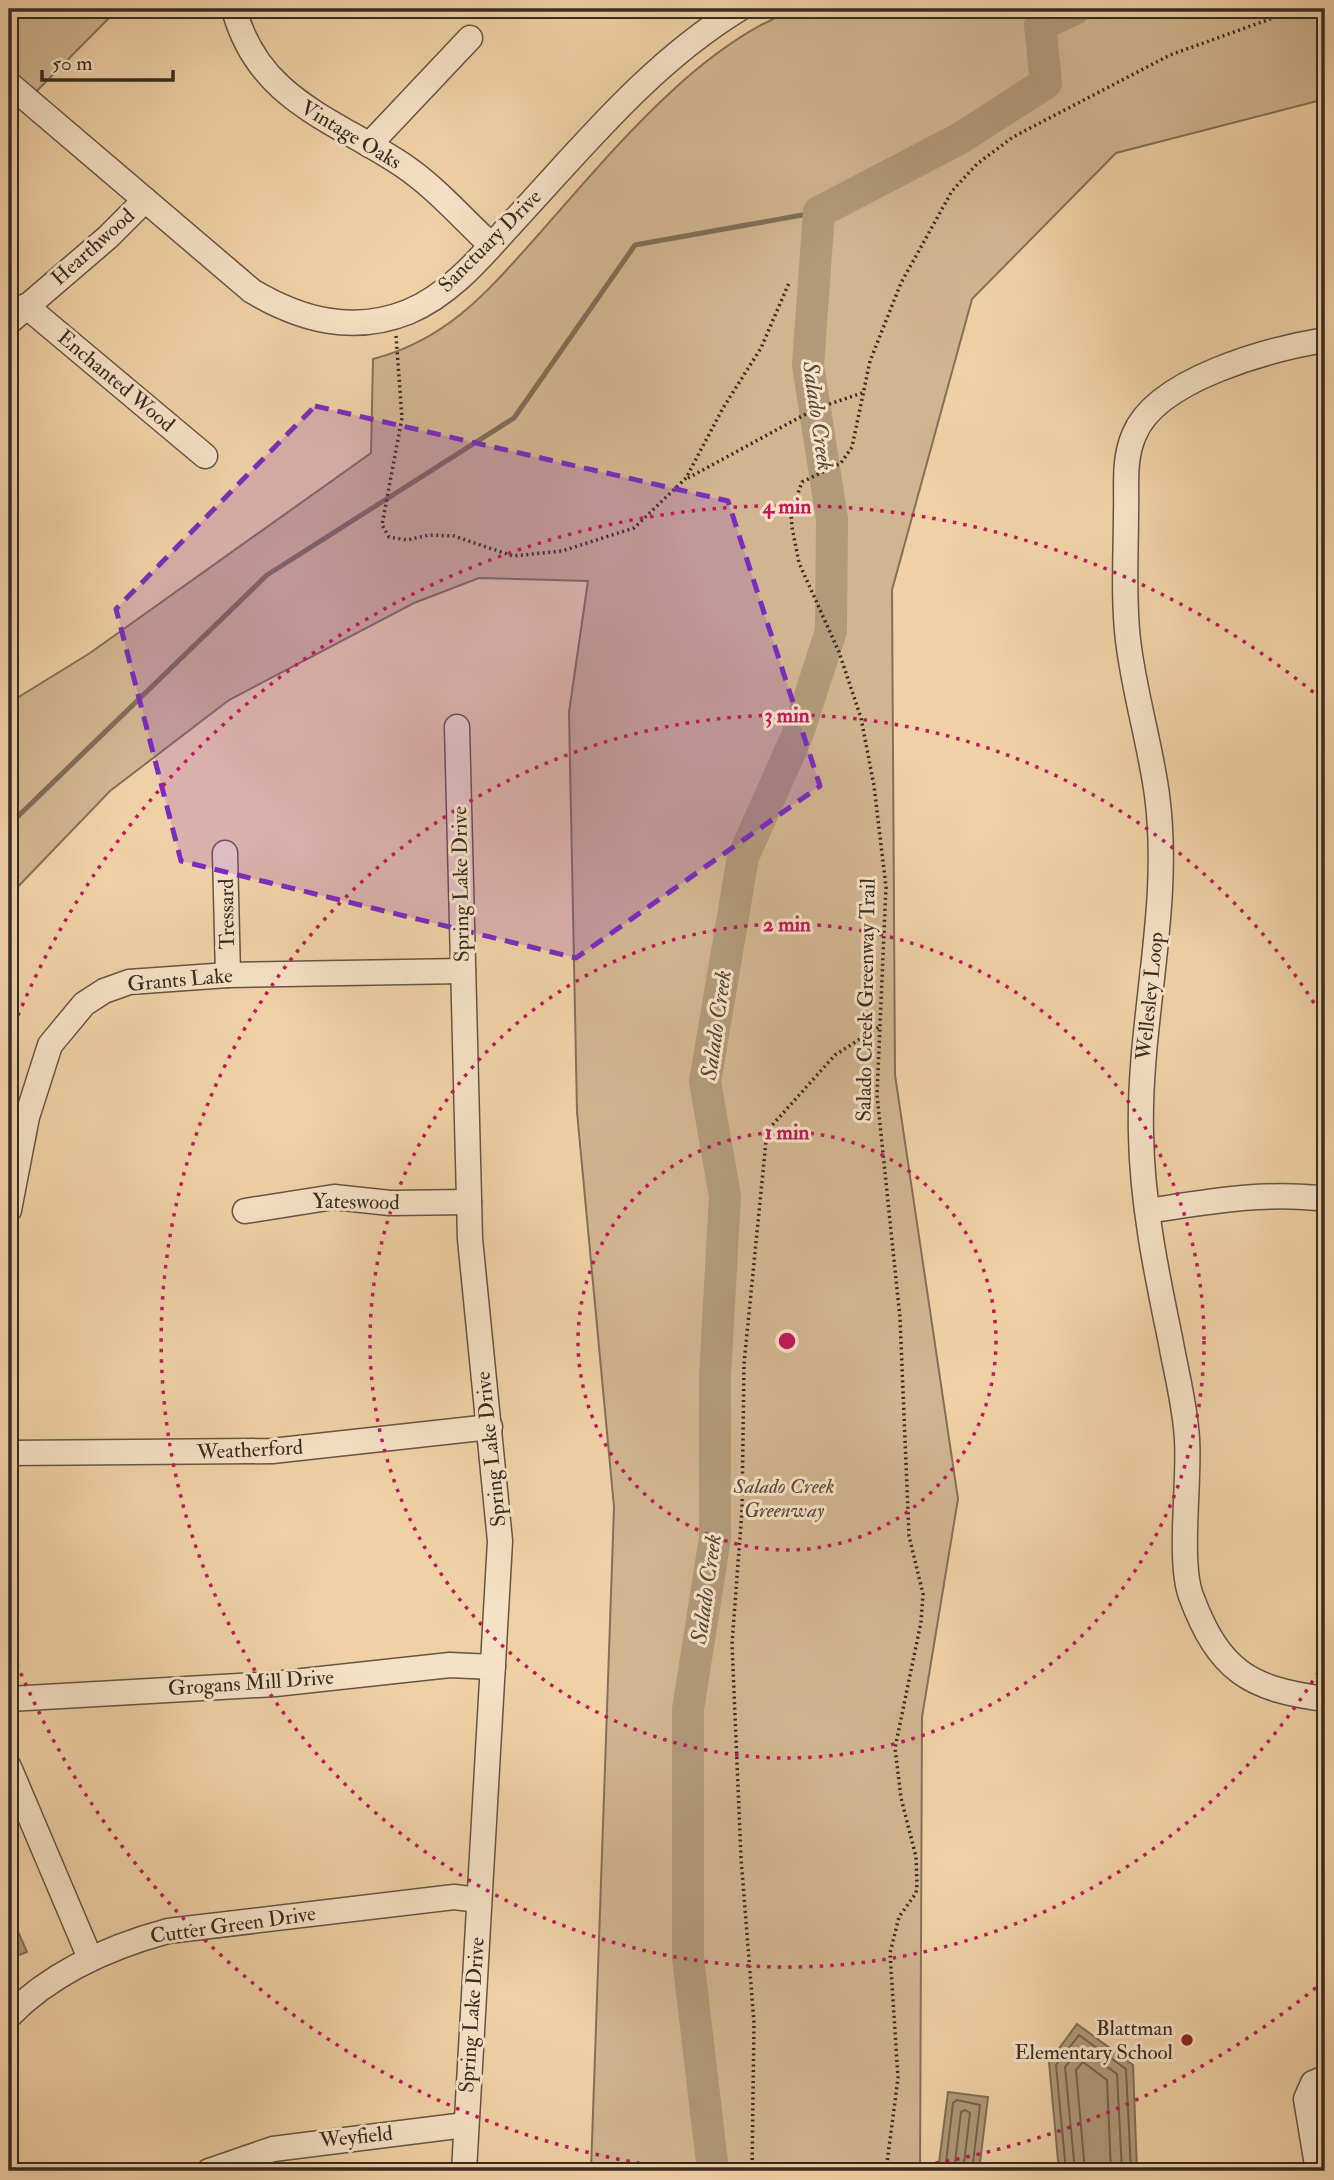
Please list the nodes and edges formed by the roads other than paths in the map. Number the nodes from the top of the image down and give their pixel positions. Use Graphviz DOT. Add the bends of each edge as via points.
graph roads {
  1 [pos="234,9"];
  2 [pos="739,9"];
  3 [pos="470,38"];
  4 [pos="9,84"];
  5 [pos="369,145"];
  6 [pos="145,200"];
  7 [pos="491,244"];
  8 [pos="17,314"];
  9 [pos="1325,340"];
  10 [pos="205,456"];
  11 [pos="457,727"];
  12 [pos="225,853"];
  13 [pos="463,971"];
  14 [pos="228,975"];
  15 [pos="1325,1199"];
  16 [pos="469,1202"];
  17 [pos="9,1210"];
  18 [pos="1148,1211"];
  19 [pos="245,1212"];
  20 [pos="490,1427"];
  21 [pos="9,1453"];
  22 [pos="494,1667"];
  23 [pos="9,1699"];
  24 [pos="1325,1699"];
  25 [pos="9,1767"];
  26 [pos="479,1900"];
  27 [pos="90,1958"];
  28 [pos="9,2016"];
  29 [pos="1325,2078"];
  30 [pos="465,2125"];
  31 [pos="209,2171"];
  32 [pos="464,2171"];
  33 [pos="1318,2171"];
  1 -- 5 [label="street, Vintage Oaks" via="251,53 271,80 296,102"];
  2 -- 7 [label="street, Sanctuary Drive" via="707,28 647,77"];
  3 -- 5 [label="street"];
  4 -- 6 [label="street, Sanctuary Drive"];
  5 -- 7 [label="street, Vintage Oaks" via="406,167"];
  6 -- 7 [label="street, Sanctuary Drive" via="252,291 281,308 329,322 395,317 425,303 452,285"];
  6 -- 8 [label="street, Hearthwood"];
  8 -- 10 [label="street, Enchanted Wood"];
  9 -- 18 [label="street, Wellesley Loop" via="1254,357 1167,395 1145,414 1126,458 1128,636 1161,841 1160,899 1141,1077"];
  11 -- 13 [label="street, Spring Lake Drive"];
  12 -- 14 [label="street, Tressard"];
  13 -- 14 [label="street, Grants Lake"];
  13 -- 16 [label="street, Spring Lake Drive"];
  14 -- 17 [label="street, Grants Lake" via="129,982 84,1004 44,1059"];
  15 -- 18 [label="street" via="1259,1196"];
  16 -- 19 [label="street, Yateswood" via="390,1203 334,1197"];
  16 -- 20 [label="street, Spring Lake Drive"];
  18 -- 24 [label="street, Wellesley Loop" via="1188,1441 1189,1590 1218,1650 1236,1669 1280,1693"];
  20 -- 21 [label="street, Weatherford" via="259,1452"];
  20 -- 22 [label="street, Spring Lake Drive" via="500,1541"];
  22 -- 23 [label="street, Grogans Mill Drive" via="450,1665 275,1684"];
  22 -- 26 [label="street, Spring Lake Drive"];
  25 -- 27 [label="street"];
  26 -- 27 [label="street, Cutter Green Drive" via="454,1898 206,1925 133,1940"];
  26 -- 30 [label="street, Spring Lake Drive"];
  27 -- 28 [label="street, Cutter Green Drive" via="42,1987"];
  29 -- 33 [label="street" via="1313,2083 1306,2099"];
  30 -- 31 [label="street, Weyfield" via="273,2149"];
  30 -- 32 [label="street, Spring Lake Drive"];
}
